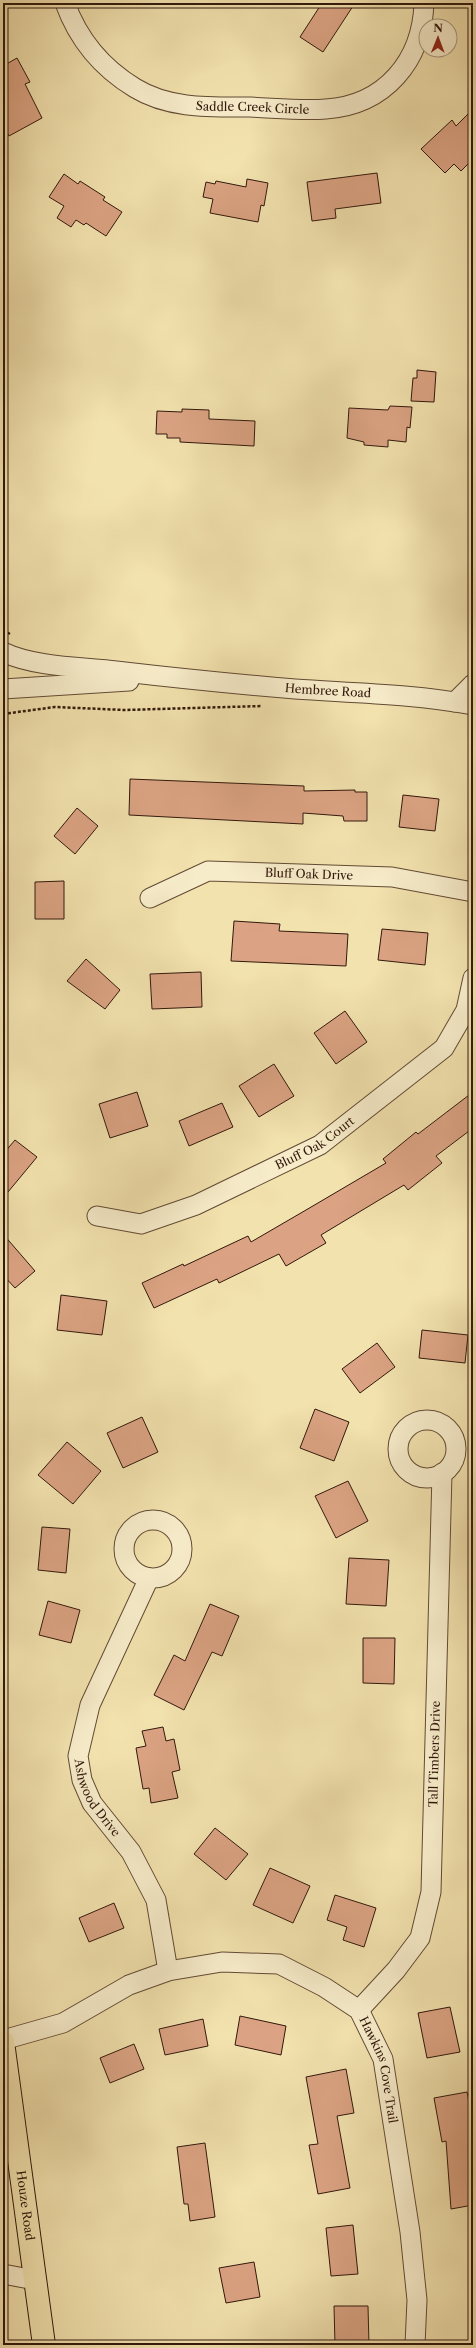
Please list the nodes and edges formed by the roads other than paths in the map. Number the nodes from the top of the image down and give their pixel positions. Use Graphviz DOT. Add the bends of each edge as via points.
graph roads {
  1 [pos="65,3"];
  2 [pos="424,3"];
  3 [pos="3,652"];
  4 [pos="182,678"];
  5 [pos="473,684"];
  6 [pos="3,689"];
  7 [pos="464,703"];
  8 [pos="473,892"];
  9 [pos="150,898"];
  10 [pos="473,978"];
  11 [pos="97,1216"];
  12 [pos="442,1473"];
  13 [pos="149,1578"];
  14 [pos="168,1971"];
  15 [pos="359,2010"];
  16 [pos="3,2041"];
  17 [pos="3,2274"];
  18 [pos="35,2280"];
  19 [pos="44,2345"];
  20 [pos="415,2345"];
  1 -- 2 [label="street, Saddle Creek Circle" via="86,45 110,71 136,89 169,102 200,106 326,109 358,103 382,90 402,72 415,51 424,23"];
  3 -- 4 [label="street, Hembree Road" via="18,658"];
  4 -- 6 [label="street, Hembree Road"];
  4 -- 7 [label="street, Hembree Road" via="296,689 417,696"];
  5 -- 7 [label="street"];
  8 -- 9 [label="street, Bluff Oak Drive" via="392,877 208,871"];
  10 -- 11 [label="street, Bluff Oak Court" via="466,1010 444,1048 320,1145 196,1205 141,1224"];
  12 -- 15 [label="street, Tall Timbers Drive" via="431,1892 420,1938 396,1970"];
  13 -- 14 [label="street, Ashwood Drive" via="90,1705 78,1756 82,1780 92,1803 132,1852 156,1900"];
  14 -- 15 [label="street, Hawkins Cove Trail" via="222,1962 279,1964 324,1987"];
  14 -- 16 [label="street, Hawkins Cove Trail" via="129,1985 63,2023"];
  15 -- 20 [label="street, Hawkins Cove Trail" via="383,2059 411,2240 417,2300"];
  16 -- 18 [label="main road, Houze Road"];
  17 -- 18 [label="street"];
  18 -- 19 [label="main road, Houze Road"];
}
